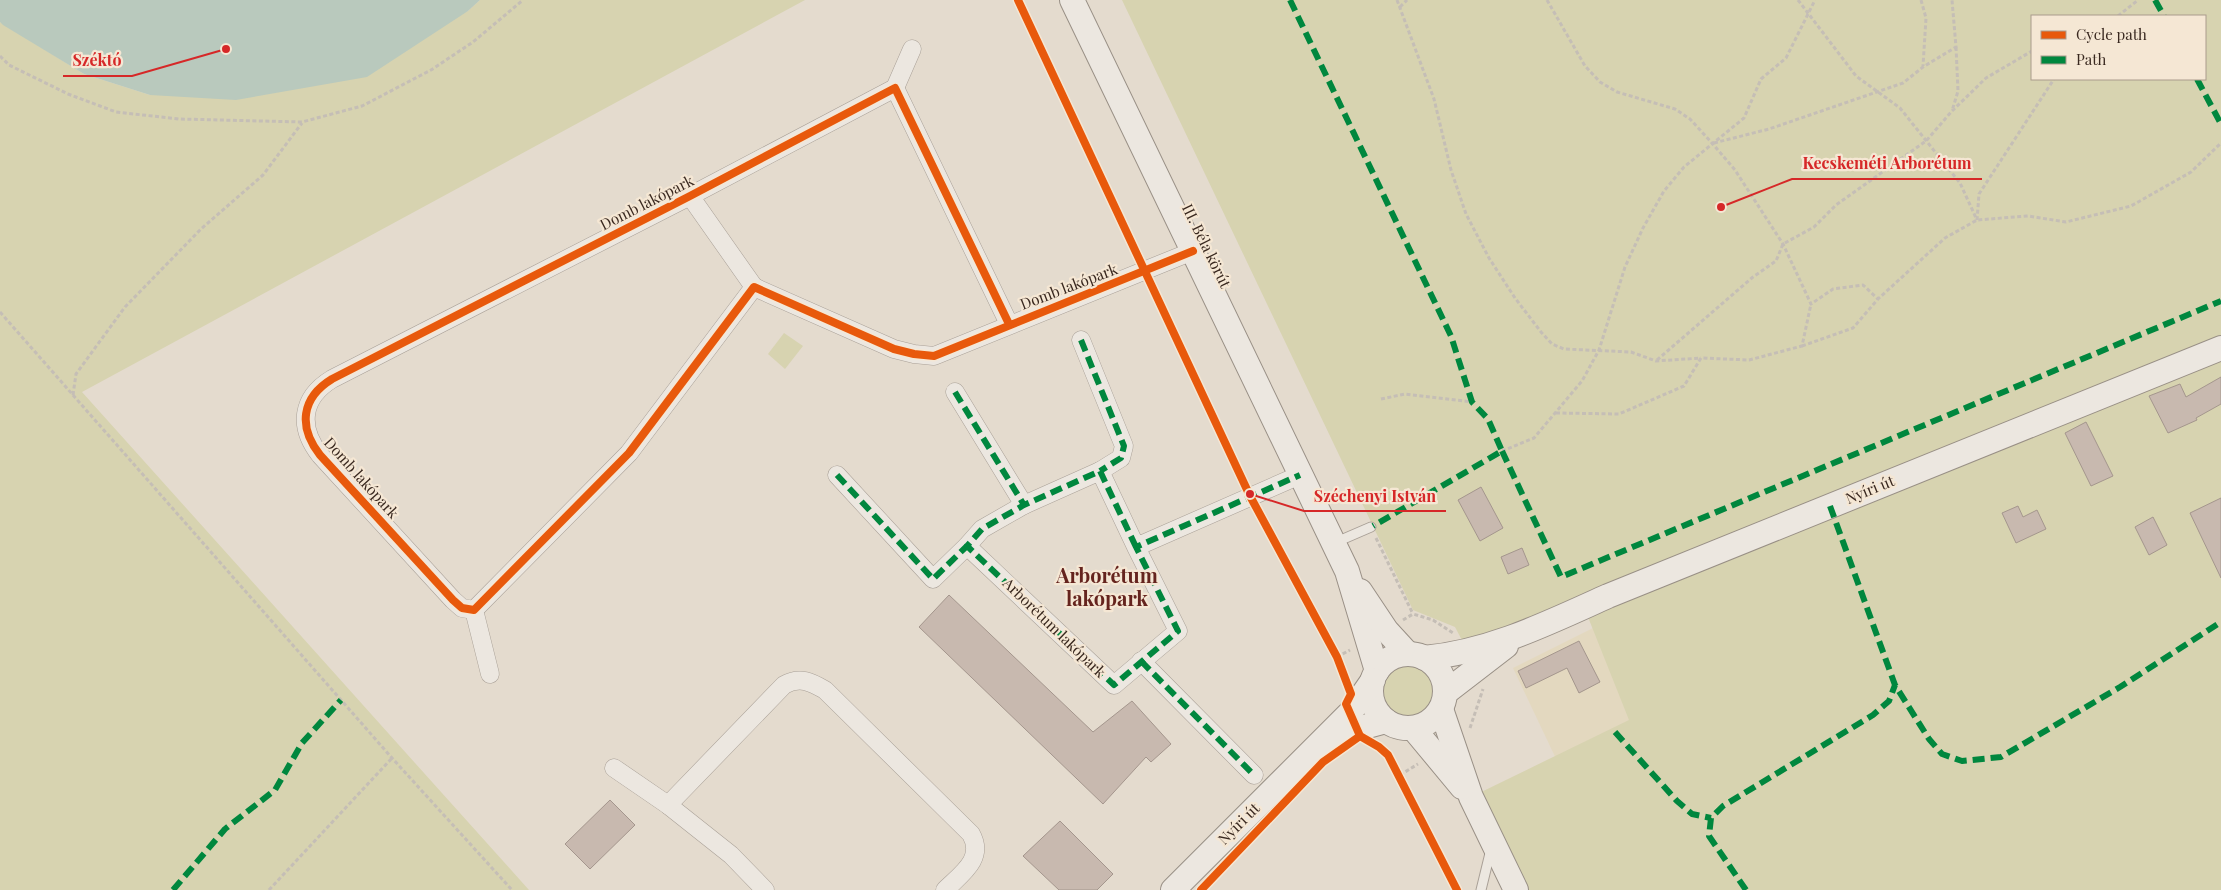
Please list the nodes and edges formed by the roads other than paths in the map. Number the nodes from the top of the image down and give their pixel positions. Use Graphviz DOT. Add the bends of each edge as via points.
graph roads {
  1 [pos="1072,0"];
  2 [pos="912,49"];
  3 [pos="896,88"];
  4 [pos="690,196"];
  5 [pos="1193,251"];
  6 [pos="754,287"];
  7 [pos="1009,324"];
  8 [pos="1081,340"];
  9 [pos="2221,348"];
  10 [pos="955,392"];
  11 [pos="1100,471"];
  12 [pos="837,475"];
  13 [pos="1300,475"];
  14 [pos="1024,505"];
  15 [pos="1371,526"];
  16 [pos="1334,543"];
  17 [pos="967,546"];
  18 [pos="1136,547"];
  19 [pos="1346,571"];
  20 [pos="474,610"];
  21 [pos="1520,636"];
  22 [pos="1416,656"];
  23 [pos="1141,661"];
  24 [pos="490,674"];
  25 [pos="1375,676"];
  26 [pos="1443,701"];
  27 [pos="1386,721"];
  28 [pos="1413,728"];
  29 [pos="1305,758"];
  30 [pos="614,768"];
  31 [pos="1254,775"];
  32 [pos="1471,798"];
  33 [pos="668,805"];
  34 [pos="1492,842"];
  35 [pos="765,890"];
  36 [pos="945,890"];
  37 [pos="1173,890"];
  38 [pos="1482,890"];
  39 [pos="1516,890"];
  1 -- 5 [label="street, III. Béla körút"];
  2 -- 3 [label="street"];
  3 -- 4 [label="street, Domb lakópark"];
  3 -- 7 [label="street, Domb lakópark"];
  4 -- 6 [label="street, Domb lakópark"];
  4 -- 20 [label="street, Domb lakópark" via="332,379 310,400 306,409 306,428 316,451 453,600 462,608"];
  5 -- 7 [label="street, Domb lakópark"];
  5 -- 13 [label="street, III. Béla körút"];
  6 -- 7 [label="street, Domb lakópark" via="894,349 914,354 934,356"];
  6 -- 20 [label="street" via="628,453"];
  8 -- 11 [label="street" via="1124,446 1121,458"];
  9 -- 21 [label="street, Nyíri út" via="1608,596"];
  10 -- 14 [label="street"];
  11 -- 14 [label="street"];
  11 -- 18 [label="street, Arborétum lakópark"];
  12 -- 17 [label="street" via="933,579"];
  13 -- 16 [label="street, III. Béla körút"];
  13 -- 18 [label="street"];
  14 -- 17 [label="street" via="982,529"];
  15 -- 16 [label="lane"];
  16 -- 19 [label="street, III. Béla körút"];
  17 -- 23 [label="street, Arborétum lakópark" via="1114,685"];
  18 -- 23 [label="street, Arborétum lakópark" via="1178,632"];
  19 -- 22 [label="street, III. Béla körút" via="1386,630"];
  19 -- 25 [label="street, III. Béla körút"];
  20 -- 24 [label="street"];
  21 -- 22 [label="street, Nyíri út" via="1465,653"];
  21 -- 26 [label="street, Nyíri út"];
  22 -- 25 [label="street" via="1396,656 1386,662"];
  22 -- 26 [label="street" via="1433,664 1440,672 1444,682"];
  23 -- 31 [label="street"];
  25 -- 27 [label="street" via="1371,692 1373,703"];
  25 -- 29 [label="street, Nyíri út" via="1350,712"];
  26 -- 28 [label="street" via="1434,718"];
  26 -- 32 [label="street"];
  27 -- 28 [label="street"];
  27 -- 29 [label="street, Nyíri út" via="1357,729"];
  28 -- 32 [label="street"];
  29 -- 37 [label="street, Nyíri út"];
  30 -- 33 [label="street"];
  32 -- 34 [label="street"];
  33 -- 35 [label="street" via="731,855"];
  33 -- 36 [label="street" via="784,685 796,680 806,681 825,690 971,834 976,847 974,859"];
  34 -- 38 [label="lane"];
  34 -- 39 [label="street"];
}
